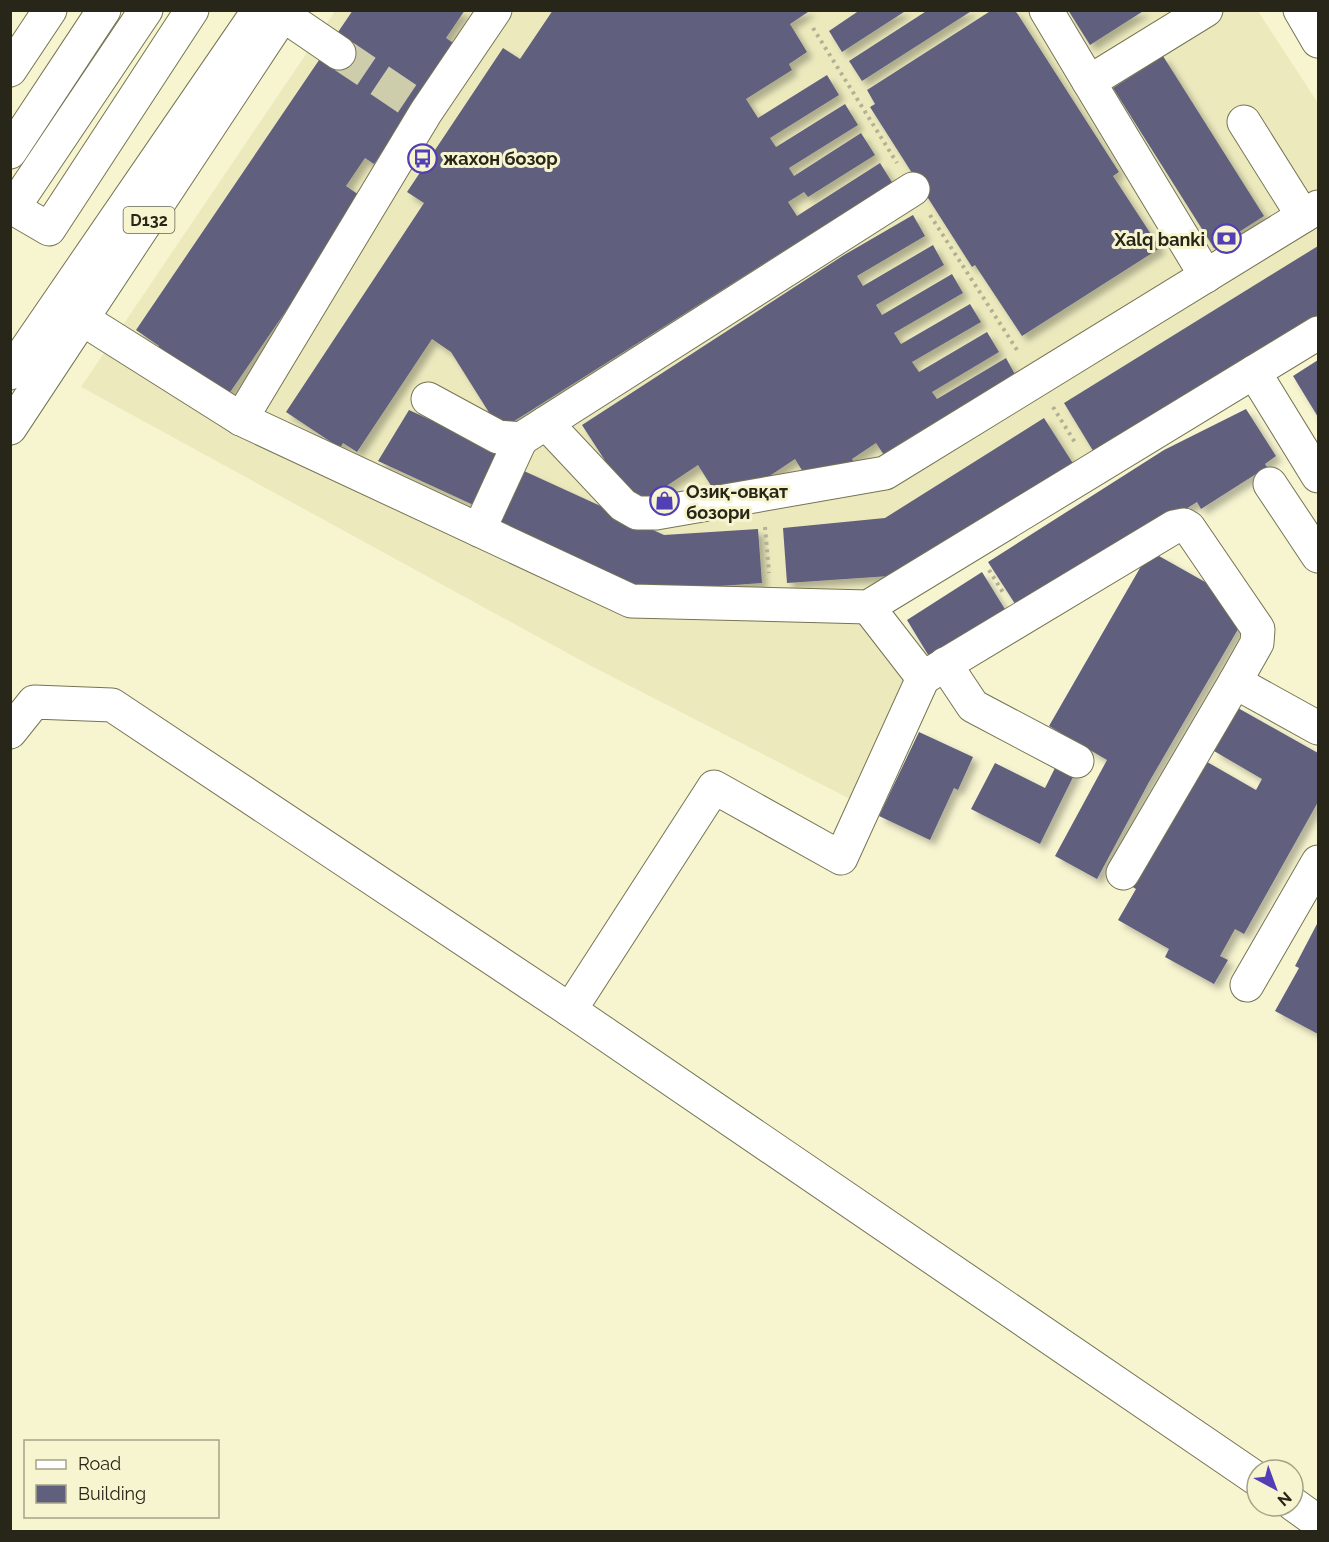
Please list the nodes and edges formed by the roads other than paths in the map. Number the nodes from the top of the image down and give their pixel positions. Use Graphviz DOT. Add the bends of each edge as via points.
graph roads {
  1 [pos="50,10"];
  2 [pos="104,10"];
  3 [pos="146,10"];
  4 [pos="192,10"];
  5 [pos="495,10"];
  6 [pos="1046,10"];
  7 [pos="1302,11"];
  8 [pos="276,12"];
  9 [pos="1202,12"];
  10 [pos="1318,41"];
  11 [pos="339,53"];
  12 [pos="10,70"];
  13 [pos="1089,82"];
  14 [pos="1244,122"];
  15 [pos="10,152"];
  16 [pos="913,189"];
  17 [pos="1311,211"];
  18 [pos="1206,276"];
  19 [pos="84,320"];
  20 [pos="1318,333"];
  21 [pos="1254,372"];
  22 [pos="10,373"];
  23 [pos="428,399"];
  24 [pos="241,419"];
  25 [pos="10,428"];
  26 [pos="533,431"];
  27 [pos="1318,476"];
  28 [pos="1270,484"];
  29 [pos="479,530"];
  30 [pos="1318,556"];
  31 [pos="868,608"];
  32 [pos="934,671"];
  33 [pos="1235,682"];
  34 [pos="1318,728"];
  35 [pos="10,732"];
  36 [pos="1077,761"];
  37 [pos="1318,862"];
  38 [pos="1123,873"];
  39 [pos="1247,985"];
  40 [pos="570,1010"];
  41 [pos="1245,1471"];
  42 [pos="1305,1512"];
  43 [pos="1318,1521"];
  1 -- 12 [label="main road"];
  2 -- 15 [label="main road"];
  3 -- 4 [label="main road" via="14,208 49,229"];
  5 -- 24 [label="main road" via="420,108"];
  6 -- 13 [label="main road"];
  7 -- 10 [label="main road"];
  8 -- 11 [label="main road"];
  8 -- 19 [label="main road, D132"];
  8 -- 22 [label="main road, D132"];
  9 -- 13 [label="main road"];
  13 -- 18 [label="main road"];
  14 -- 17 [label="main road"];
  16 -- 26 [label="main road"];
  17 -- 18 [label="main road"];
  18 -- 26 [label="main road" via="885,473 656,513 637,513"];
  19 -- 24 [label="main road"];
  19 -- 25 [label="main road, D132"];
  20 -- 21 [label="main road"];
  21 -- 27 [label="main road"];
  21 -- 31 [label="main road"];
  23 -- 26 [label="main road" via="498,437"];
  24 -- 29 [label="main road"];
  26 -- 29 [label="main road"];
  28 -- 30 [label="main road"];
  29 -- 31 [label="main road" via="631,601"];
  31 -- 32 [label="main road"];
  32 -- 33 [label="main road" via="1174,527 1184,525 1258,629 1257,643"];
  32 -- 36 [label="main road" via="973,706"];
  32 -- 40 [label="main road" via="841,858 714,787"];
  33 -- 34 [label="main road"];
  33 -- 38 [label="main road"];
  35 -- 40 [label="main road" via="34,702 112,705"];
  37 -- 39 [label="main road"];
  40 -- 41 [label="main road"];
  42 -- 43 [label="main road"];
}
